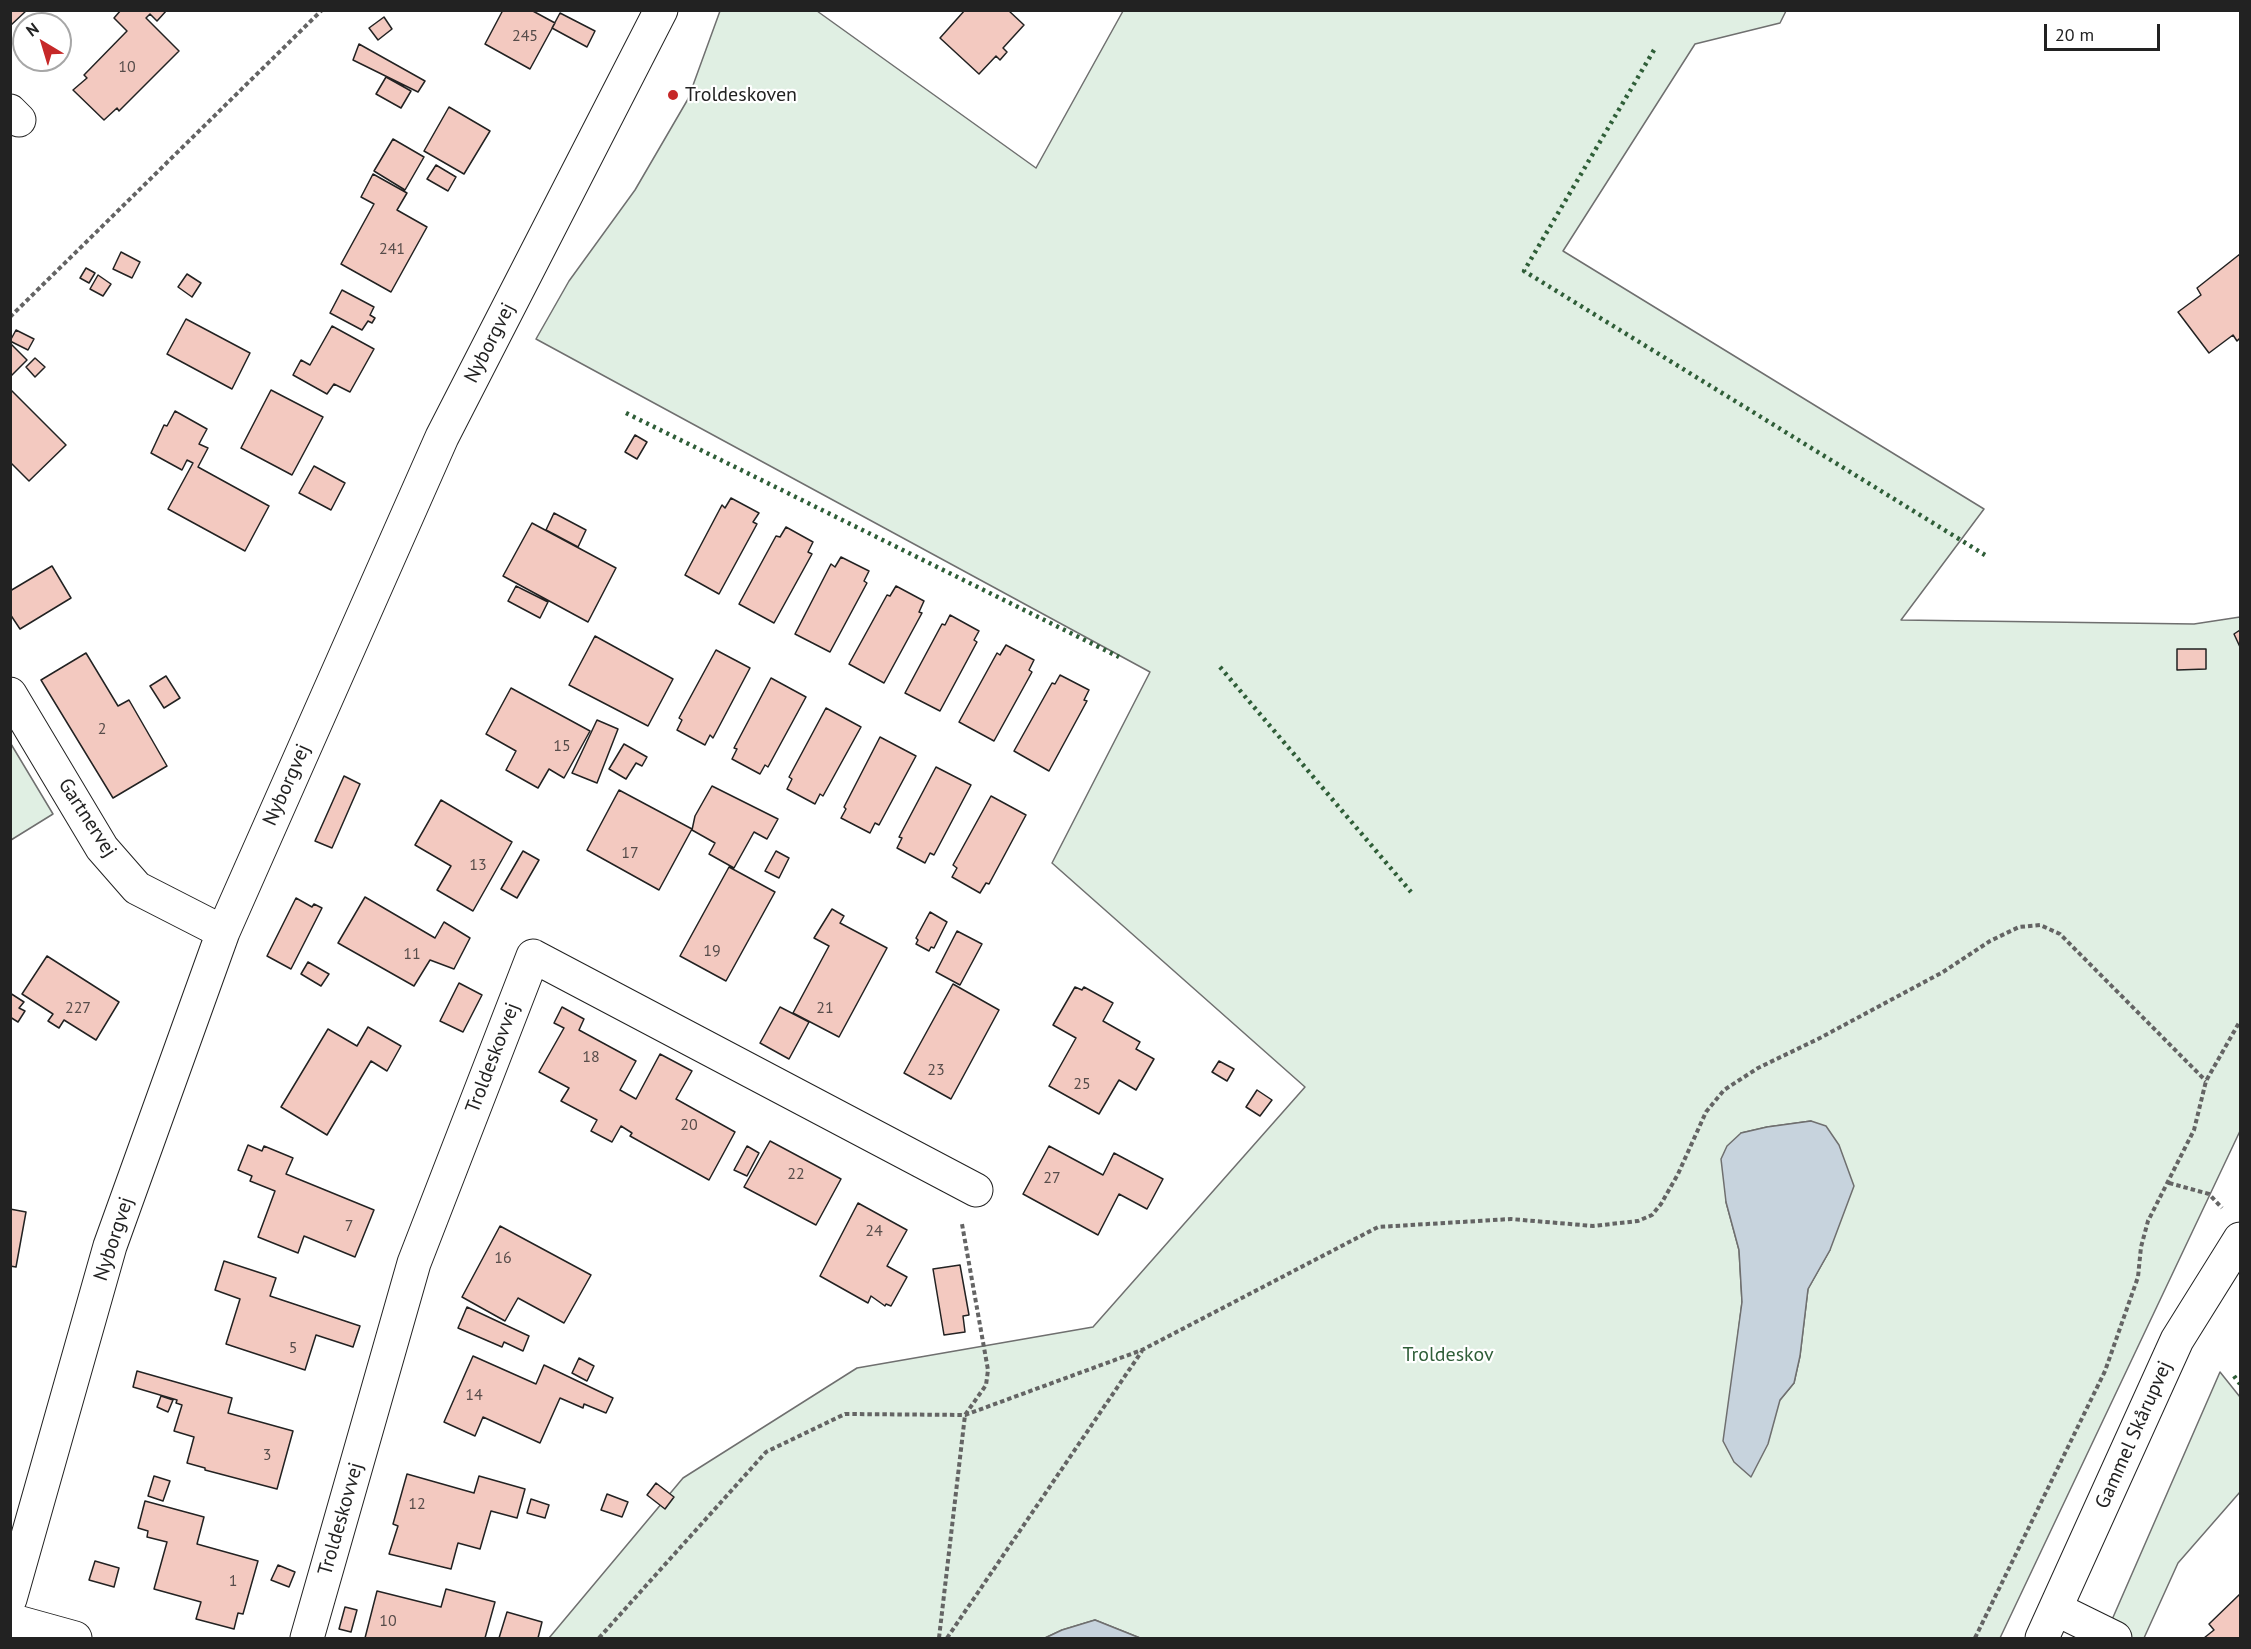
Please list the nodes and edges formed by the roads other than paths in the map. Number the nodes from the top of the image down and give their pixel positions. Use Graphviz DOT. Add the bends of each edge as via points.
graph roads {
  1 [pos="661,10"];
  2 [pos="10,694"];
  3 [pos="223,932"];
  4 [pos="976,1190"];
  5 [pos="2234,1226"];
  6 [pos="10,1599"];
  7 [pos="2056,1609"];
  8 [pos="10,1620"];
  9 [pos="75,1638"];
  10 [pos="307,1638"];
  11 [pos="2042,1638"];
  12 [pos="2115,1638"];
  1 -- 3 [label="street, Nyborgvej" via="442,437"];
  2 -- 3 [label="street, Gartnervej" via="102,848 137,888"];
  3 -- 6 [label="street, Nyborgvej" via="110,1246"];
  4 -- 10 [label="street, Troldeskovvej" via="533,956 414,1263"];
  5 -- 7 [label="street, Gammel Skårupvej" via="2177,1340"];
  7 -- 11 [label="street, Gammel Skårupvej"];
  7 -- 12 [label="street"];
  8 -- 9 [label="street"];
}
